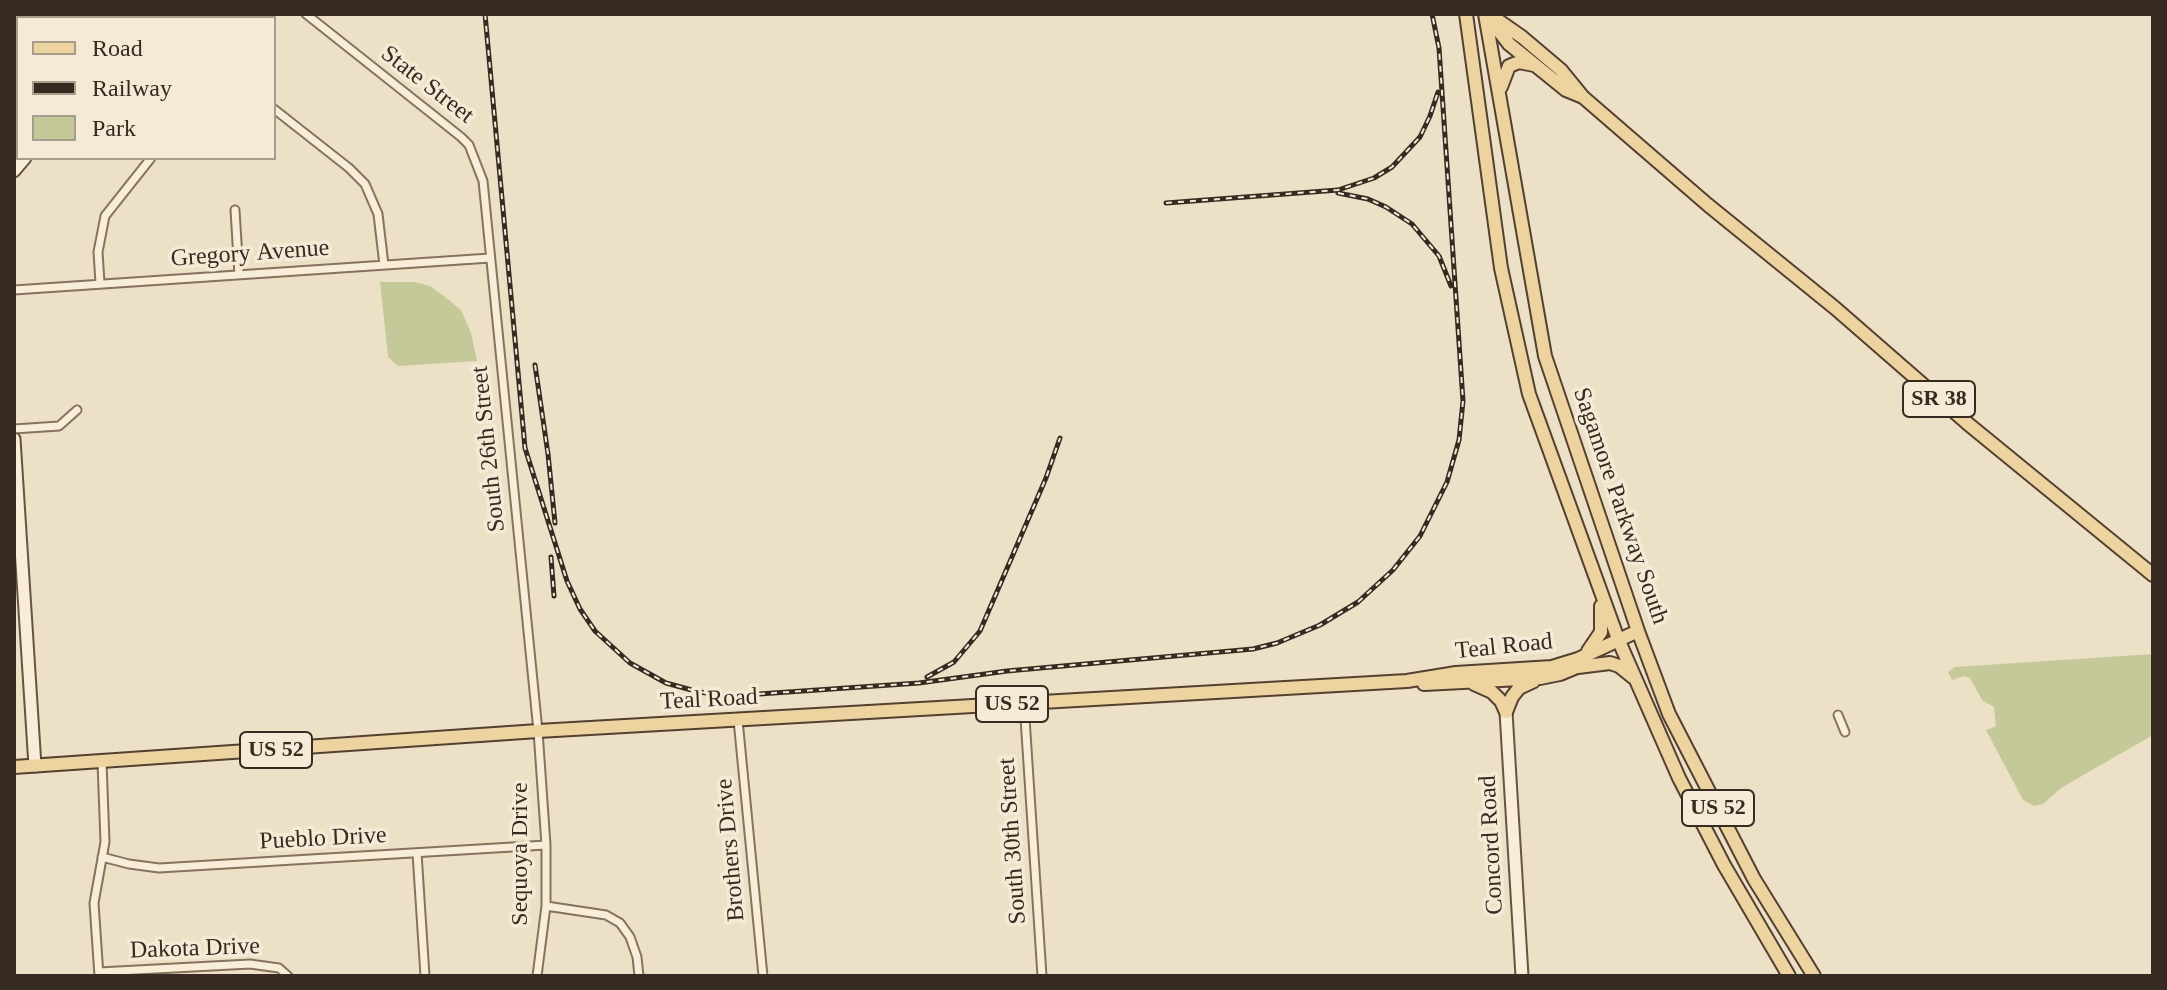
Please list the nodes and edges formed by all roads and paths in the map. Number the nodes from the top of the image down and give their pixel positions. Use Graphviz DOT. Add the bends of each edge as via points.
graph roads {
  1 [pos="306,14"];
  2 [pos="1466,14"];
  3 [pos="1486,14"];
  4 [pos="1535,65"];
  5 [pos="1583,97"];
  6 [pos="1500,98"];
  7 [pos="276,111"];
  8 [pos="149,160"];
  9 [pos="477,163"];
  10 [pos="235,210"];
  11 [pos="490,258"];
  12 [pos="384,265"];
  13 [pos="239,275"];
  14 [pos="100,283"];
  15 [pos="14,290"];
  16 [pos="77,410"];
  17 [pos="14,429"];
  18 [pos="14,439"];
  19 [pos="2153,575"];
  20 [pos="1597,583"];
  21 [pos="1638,631"];
  22 [pos="1618,639"];
  23 [pos="1578,663"];
  24 [pos="1540,678"];
  25 [pos="1407,681"];
  26 [pos="1636,681"];
  27 [pos="1470,683"];
  28 [pos="1024,703"];
  29 [pos="1506,712"];
  30 [pos="1838,715"];
  31 [pos="738,720"];
  32 [pos="538,731"];
  33 [pos="1845,732"];
  34 [pos="102,762"];
  35 [pos="35,766"];
  36 [pos="14,767"];
  37 [pos="546,845"];
  38 [pos="417,853"];
  39 [pos="102,857"];
  40 [pos="546,906"];
  41 [pos="206,966"];
  42 [pos="99,974"];
  43 [pos="207,976"];
  44 [pos="288,976"];
  45 [pos="425,976"];
  46 [pos="537,976"];
  47 [pos="639,976"];
  48 [pos="763,976"];
  49 [pos="1042,976"];
  50 [pos="1522,976"];
  51 [pos="1789,976"];
  52 [pos="1814,976"];
  1 -- 9 [label="street, State Street" via="461,137"];
  2 -- 20 [label="main road, Sagamore Parkway South" via="1501,268 1529,394"];
  3 -- 4 [label="main road, SR 38" via="1504,40"];
  3 -- 5 [label="main road, SR 38" via="1561,70"];
  3 -- 6 [label="main road, Sagamore Parkway South"];
  4 -- 5 [label="main road, SR 38"];
  4 -- 6 [label="main road" via="1509,66"];
  5 -- 19 [label="main road, SR 38"];
  6 -- 21 [label="main road, Sagamore Parkway South" via="1545,356"];
  7 -- 12 [label="street" via="365,184 378,214"];
  8 -- 14 [label="street" via="105,216 98,244"];
  9 -- 11 [label="street, South 26th Street"];
  10 -- 13 [label="street"];
  11 -- 12 [label="street, Gregory Avenue"];
  11 -- 32 [label="street, South 26th Street"];
  12 -- 13 [label="street, Gregory Avenue"];
  13 -- 14 [label="street, Gregory Avenue"];
  14 -- 15 [label="street, Gregory Avenue"];
  16 -- 17 [label="street" via="59,426"];
  18 -- 35 [label="street"];
  20 -- 22 [label="main road, Sagamore Parkway South"];
  20 -- 23 [label="main road" via="1601,632"];
  21 -- 22 [label="main road, US 52"];
  21 -- 52 [label="main road, Sagamore Parkway South / US 52" via="1669,714 1754,879"];
  22 -- 23 [label="main road, Teal Road / US 52"];
  22 -- 26 [label="main road, Sagamore Parkway South"];
  23 -- 24 [label="main road, Teal Road / US 52"];
  23 -- 25 [label="main road, Teal Road / US 52"];
  23 -- 26 [label="main road, US 52" via="1610,663"];
  24 -- 27 [label="main road, Teal Road / US 52"];
  24 -- 29 [label="main road" via="1519,688"];
  25 -- 27 [label="main road, Teal Road / US 52"];
  25 -- 28 [label="main road, Teal Road / US 52"];
  26 -- 51 [label="main road, Sagamore Parkway South / US 52" via="1719,856"];
  27 -- 29 [label="main road" via="1492,692"];
  28 -- 31 [label="main road, Teal Road / US 52"];
  28 -- 49 [label="street, South 30th Street"];
  29 -- 50 [label="street, Concord Road"];
  30 -- 33 [label="street"];
  31 -- 32 [label="main road, Teal Road / US 52"];
  31 -- 48 [label="street, Brothers Drive"];
  32 -- 34 [label="main road, Teal Road / US 52"];
  32 -- 37 [label="street, Sequoya Drive"];
  34 -- 35 [label="main road, Teal Road / US 52"];
  34 -- 39 [label="street"];
  35 -- 36 [label="main road, Teal Road / US 52"];
  37 -- 38 [label="street, Pueblo Drive"];
  37 -- 40 [label="street, Sequoya Drive"];
  38 -- 39 [label="street, Pueblo Drive" via="159,868"];
  38 -- 45 [label="street"];
  39 -- 42 [label="street" via="94,903"];
  40 -- 46 [label="street, Sequoya Drive"];
  40 -- 47 [label="street" via="606,915 620,923 630,937"];
  41 -- 42 [label="street, Dakota Drive"];
  41 -- 43 [label="street"];
  41 -- 44 [label="street, Dakota Drive" via="250,964 279,968"];
}
